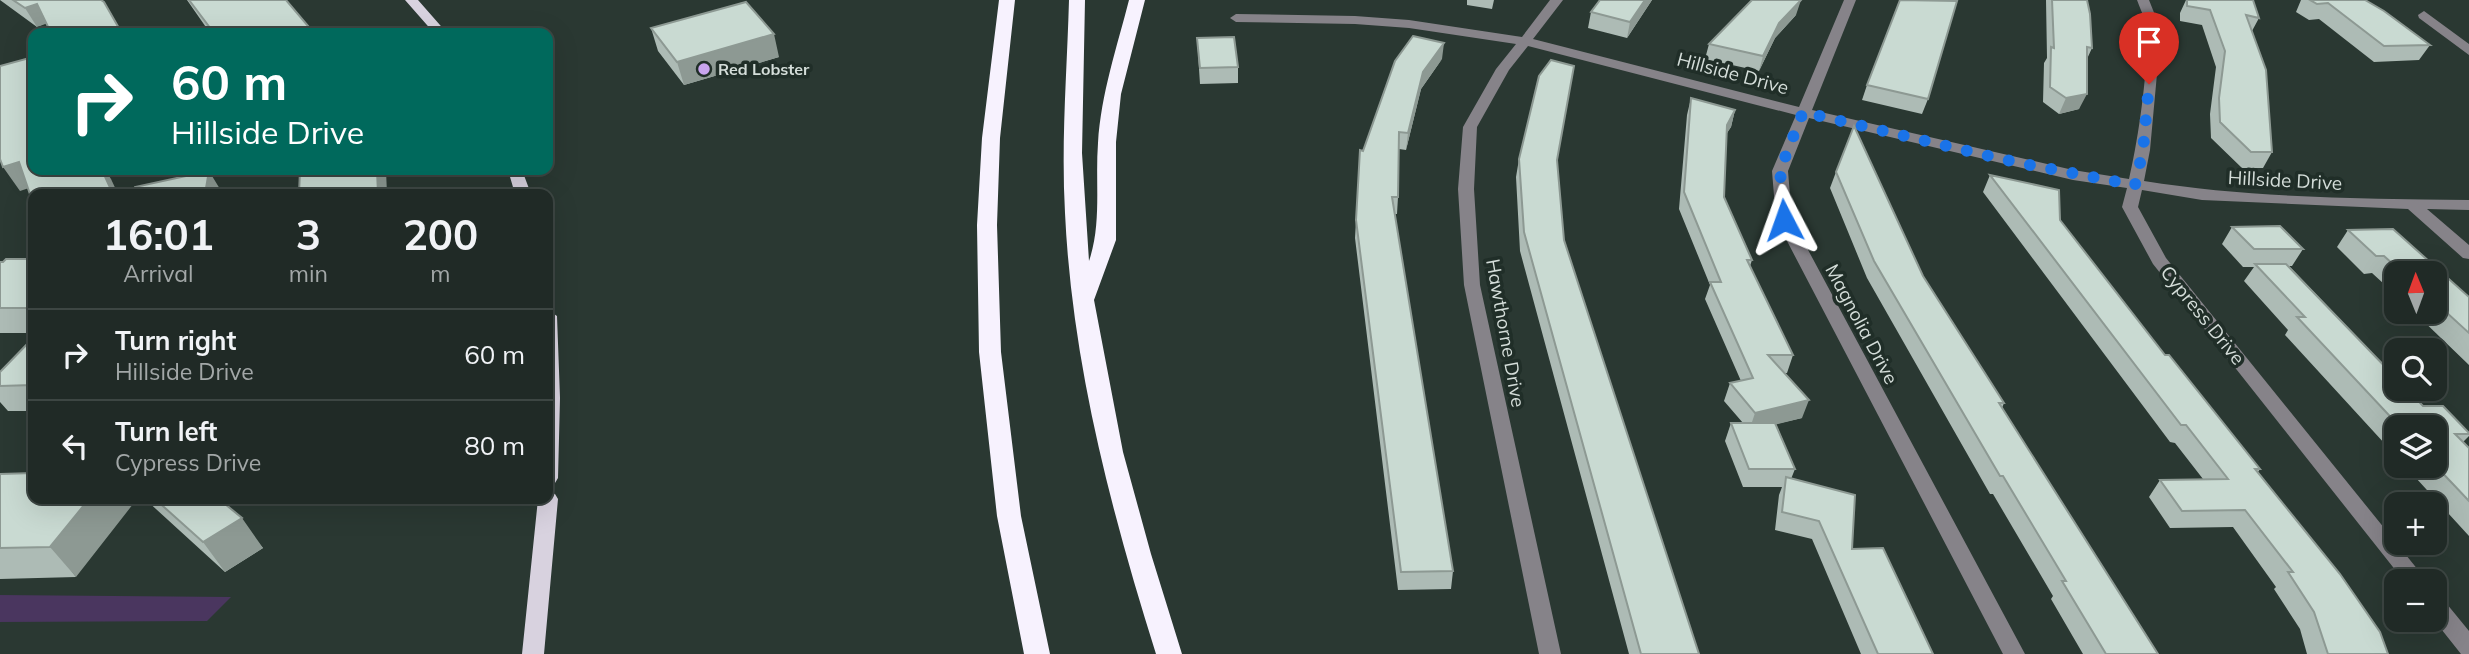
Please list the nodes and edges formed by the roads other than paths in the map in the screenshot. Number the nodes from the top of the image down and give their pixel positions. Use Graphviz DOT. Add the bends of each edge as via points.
graph roads {
  1 [pos="411,0"];
  2 [pos="1007,0"];
  3 [pos="1077,0"];
  4 [pos="1137,0"];
  5 [pos="1557,0"];
  6 [pos="1850,0"];
  7 [pos="2143,0"];
  8 [pos="2424,15"];
  9 [pos="1236,18"];
  10 [pos="436,28"];
  11 [pos="1524,41"];
  12 [pos="2469,51"];
  13 [pos="1803,112"];
  14 [pos="2135,185"];
  15 [pos="2412,204"];
  16 [pos="2469,205"];
  17 [pos="2469,254"];
  18 [pos="1085,298"];
  19 [pos="548,504"];
  20 [pos="2406,569"];
  21 [pos="2447,620"];
  22 [pos="2469,647"];
  23 [pos="533,654"];
  24 [pos="1037,654"];
  25 [pos="1169,654"];
  26 [pos="1550,654"];
  27 [pos="2014,654"];
  1 -- 10 [label="main road"];
  2 -- 24 [label="highway" via="991,138 989,340 1009,516"];
  3 -- 18 [label="highway" via="1075,218"];
  4 -- 18 [label="highway" via="1113,94 1107,142 1106,240"];
  5 -- 11 [label="street, Hawthorne Drive"];
  6 -- 13 [label="street, Magnolia Drive"];
  7 -- 14 [label="street, Cypress Drive" via="2151,20 2151,62"];
  8 -- 12 [label="street"];
  9 -- 11 [label="street, Hillside Drive" via="1409,24"];
  11 -- 13 [label="street, Hillside Drive"];
  11 -- 26 [label="street, Hawthorne Drive" via="1470,127 1466,189 1472,285"];
  13 -- 14 [label="street, Hillside Drive"];
  13 -- 27 [label="street, Magnolia Drive" via="1780,170 1784,220"];
  14 -- 15 [label="street, Hillside Drive" via="2202,195"];
  14 -- 20 [label="street, Cypress Drive" via="2130,207 2159,260"];
  15 -- 16 [label="street, Hillside Drive"];
  15 -- 17 [label="street"];
  18 -- 25 [label="highway" via="1103,417"];
  19 -- 23 [label="main road"];
  21 -- 22 [label="street"];
}
